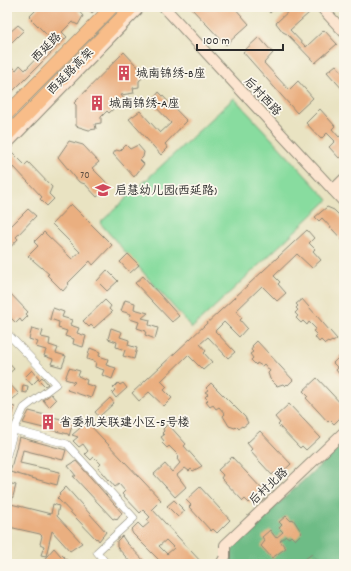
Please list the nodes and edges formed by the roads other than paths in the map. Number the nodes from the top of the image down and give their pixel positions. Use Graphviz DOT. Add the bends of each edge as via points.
graph roads {
  1 [pos="104,7"];
  2 [pos="112,7"];
  3 [pos="132,7"];
  4 [pos="140,7"];
  5 [pos="164,7"];
  6 [pos="321,7"];
  7 [pos="344,32"];
  8 [pos="7,105"];
  9 [pos="7,114"];
  10 [pos="7,135"];
  11 [pos="7,144"];
  12 [pos="344,180"];
  13 [pos="333,190"];
  14 [pos="344,202"];
  15 [pos="7,333"];
  16 [pos="14,430"];
  17 [pos="344,432"];
  18 [pos="7,455"];
  19 [pos="107,564"];
  20 [pos="221,564"];
  1 -- 8 [label="street, 西延路"];
  2 -- 9 [label="highway, 西延路高架"];
  3 -- 10 [label="highway, 西延路高架"];
  4 -- 11 [label="street"];
  5 -- 13 [label="street, 后村西路"];
  6 -- 7 [label="street"];
  12 -- 13 [label="street"];
  13 -- 14 [label="street, 后村西路"];
  15 -- 16 [label="street" via="56,384 24,408"];
  16 -- 18 [label="street"];
  16 -- 19 [label="street" via="67,444 134,518 97,552"];
  17 -- 20 [label="street, 后村北路" via="225,545 225,557"];
}
